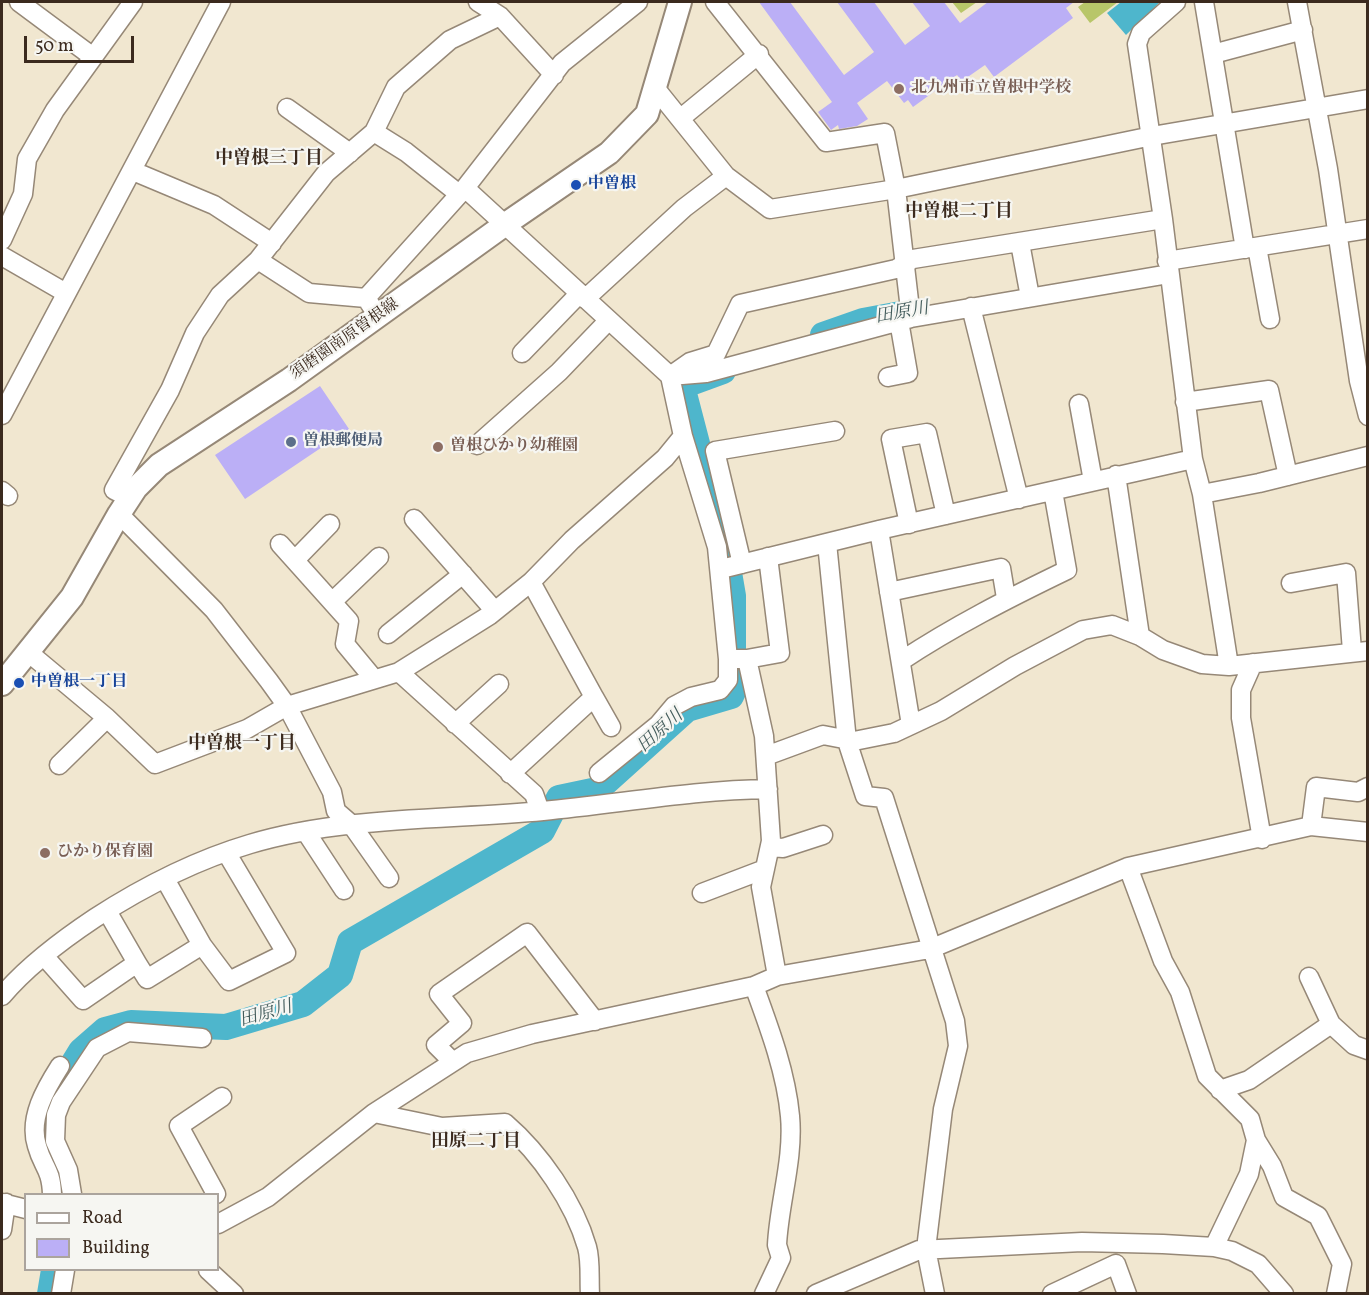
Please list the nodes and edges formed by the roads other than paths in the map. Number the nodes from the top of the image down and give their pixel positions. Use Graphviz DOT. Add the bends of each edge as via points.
graph roads {
  1 [pos="20,2"];
  2 [pos="133,2"];
  3 [pos="221,2"];
  4 [pos="478,2"];
  5 [pos="638,2"];
  6 [pos="680,2"];
  7 [pos="715,2"];
  8 [pos="1176,2"];
  9 [pos="1204,2"];
  10 [pos="1297,2"];
  11 [pos="500,16"];
  12 [pos="1303,30"];
  13 [pos="759,54"];
  14 [pos="1213,54"];
  15 [pos="93,57"];
  16 [pos="554,75"];
  17 [pos="656,89"];
  18 [pos="1368,99"];
  19 [pos="287,108"];
  20 [pos="1317,108"];
  21 [pos="681,118"];
  22 [pos="1224,124"];
  23 [pos="374,132"];
  24 [pos="1152,136"];
  25 [pos="350,153"];
  26 [pos="133,171"];
  27 [pos="726,176"];
  28 [pos="896,189"];
  29 [pos="462,191"];
  30 [pos="1163,219"];
  31 [pos="507,223"];
  32 [pos="1368,229"];
  33 [pos="1335,233"];
  34 [pos="2,240"];
  35 [pos="272,243"];
  36 [pos="1020,243"];
  37 [pos="1251,248"];
  38 [pos="2,256"];
  39 [pos="258,260"];
  40 [pos="906,263"];
  41 [pos="1168,268"];
  42 [pos="66,293"];
  43 [pos="583,296"];
  44 [pos="1030,297"];
  45 [pos="366,298"];
  46 [pos="971,307"];
  47 [pos="378,316"];
  48 [pos="905,319"];
  49 [pos="1270,319"];
  50 [pos="608,321"];
  51 [pos="522,353"];
  52 [pos="670,376"];
  53 [pos="888,377"];
  54 [pos="1185,402"];
  55 [pos="1079,404"];
  56 [pos="2,415"];
  57 [pos="1368,416"];
  58 [pos="835,431"];
  59 [pos="683,436"];
  60 [pos="477,445"];
  61 [pos="715,451"];
  62 [pos="1368,456"];
  63 [pos="691,459"];
  64 [pos="1193,459"];
  65 [pos="1116,475"];
  66 [pos="1288,476"];
  67 [pos="1092,481"];
  68 [pos="1053,491"];
  69 [pos="1202,494"];
  70 [pos="1019,499"];
  71 [pos="125,506"];
  72 [pos="946,515"];
  73 [pos="414,519"];
  74 [pos="330,524"];
  75 [pos="909,524"];
  76 [pos="879,530"];
  77 [pos="827,543"];
  78 [pos="280,544"];
  79 [pos="379,557"];
  80 [pos="768,557"];
  81 [pos="295,560"];
  82 [pos="742,564"];
  83 [pos="721,569"];
  84 [pos="463,574"];
  85 [pos="531,582"];
  86 [pos="1291,583"];
  87 [pos="890,592"];
  88 [pos="1006,598"];
  89 [pos="332,602"];
  90 [pos="495,611"];
  91 [pos="388,634"];
  92 [pos="1140,636"];
  93 [pos="1360,651"];
  94 [pos="28,652"];
  95 [pos="728,659"];
  96 [pos="747,659"];
  97 [pos="901,661"];
  98 [pos="1253,663"];
  99 [pos="1229,666"];
  100 [pos="399,672"];
  101 [pos="374,679"];
  102 [pos="2,684"];
  103 [pos="499,684"];
  104 [pos="594,697"];
  105 [pos="287,706"];
  106 [pos="107,718"];
  107 [pos="455,724"];
  108 [pos="911,725"];
  109 [pos="611,727"];
  110 [pos="847,741"];
  111 [pos="766,756"];
  112 [pos="59,765"];
  113 [pos="599,773"];
  114 [pos="510,774"];
  115 [pos="1368,788"];
  116 [pos="768,789"];
  117 [pos="540,811"];
  118 [pos="351,824"];
  119 [pos="1311,826"];
  120 [pos="306,832"];
  121 [pos="1368,832"];
  122 [pos="823,835"];
  123 [pos="1262,838"];
  124 [pos="770,847"];
  125 [pos="226,852"];
  126 [pos="1128,867"];
  127 [pos="765,869"];
  128 [pos="389,878"];
  129 [pos="165,879"];
  130 [pos="344,890"];
  131 [pos="702,893"];
  132 [pos="107,910"];
  133 [pos="202,945"];
  134 [pos="930,949"];
  135 [pos="44,956"];
  136 [pos="136,963"];
  137 [pos="777,976"];
  138 [pos="1309,977"];
  139 [pos="754,986"];
  140 [pos="2,996"];
  141 [pos="595,1021"];
  142 [pos="1331,1024"];
  143 [pos="202,1038"];
  144 [pos="1368,1050"];
  145 [pos="452,1061"];
  146 [pos="60,1066"];
  147 [pos="1220,1090"];
  148 [pos="222,1097"];
  149 [pos="374,1113"];
  150 [pos="1256,1140"];
  151 [pos="52,1193"];
  152 [pos="72,1193"];
  153 [pos="215,1193"];
  154 [pos="4,1203"];
  155 [pos="219,1204"];
  156 [pos="24,1208"];
  157 [pos="223,1221"];
  158 [pos="2,1230"];
  159 [pos="1214,1247"];
  160 [pos="926,1249"];
  161 [pos="66,1271"];
  162 [pos="210,1271"];
  163 [pos="61,1293"];
  164 [pos="234,1293"];
  165 [pos="590,1293"];
  166 [pos="764,1293"];
  167 [pos="816,1293"];
  168 [pos="935,1293"];
  169 [pos="1052,1293"];
  170 [pos="1127,1293"];
  171 [pos="1284,1293"];
  172 [pos="1336,1293"];
  1 -- 15 [label="street"];
  2 -- 15 [label="street"];
  3 -- 26 [label="street"];
  4 -- 11 [label="street"];
  5 -- 16 [label="street" via="562,63"];
  6 -- 17 [label="main road, 須磨園南原曽根線"];
  7 -- 13 [label="street"];
  8 -- 24 [label="street" via="1141,33 1137,44"];
  9 -- 14 [label="street"];
  10 -- 12 [label="street"];
  11 -- 16 [label="street"];
  11 -- 23 [label="street" via="450,40 396,87"];
  12 -- 14 [label="street"];
  12 -- 20 [label="street"];
  13 -- 21 [label="street"];
  13 -- 28 [label="street" via="826,142 885,133"];
  14 -- 22 [label="street"];
  15 -- 34 [label="street" via="55,110 27,159 23,194"];
  16 -- 29 [label="street"];
  17 -- 21 [label="street"];
  17 -- 31 [label="main road, 須磨園南原曽根線" via="646,114 609,153"];
  18 -- 20 [label="street"];
  19 -- 25 [label="street"];
  20 -- 22 [label="street"];
  20 -- 33 [label="street"];
  21 -- 27 [label="street"];
  22 -- 24 [label="street"];
  22 -- 37 [label="street"];
  23 -- 25 [label="street"];
  23 -- 29 [label="street"];
  24 -- 28 [label="street"];
  24 -- 30 [label="street"];
  25 -- 35 [label="street" via="326,173"];
  26 -- 35 [label="street" via="214,205"];
  26 -- 42 [label="street"];
  27 -- 28 [label="street" via="770,209"];
  27 -- 43 [label="street"];
  28 -- 40 [label="street"];
  29 -- 31 [label="street"];
  29 -- 45 [label="street"];
  30 -- 36 [label="street"];
  30 -- 41 [label="street"];
  31 -- 43 [label="street"];
  31 -- 47 [label="main road, 須磨園南原曽根線"];
  32 -- 33 [label="street"];
  33 -- 37 [label="street"];
  33 -- 57 [label="street"];
  35 -- 39 [label="street"];
  36 -- 40 [label="street"];
  36 -- 44 [label="street"];
  37 -- 41 [label="street"];
  37 -- 49 [label="street"];
  38 -- 42 [label="street"];
  39 -- 45 [label="street" via="309,293"];
  39 -- 71 [label="street" via="220,296 195,333 170,390 114,490"];
  40 -- 48 [label="street"];
  40 -- 52 [label="street" via="896,269 740,304 716,354 690,362"];
  41 -- 44 [label="street"];
  41 -- 54 [label="street"];
  42 -- 56 [label="street"];
  43 -- 50 [label="street"];
  43 -- 51 [label="street"];
  44 -- 46 [label="street"];
  45 -- 47 [label="street"];
  46 -- 48 [label="street"];
  46 -- 70 [label="street"];
  47 -- 71 [label="main road, 須磨園南原曽根線" via="159,465 136,488"];
  48 -- 52 [label="street" via="706,373"];
  48 -- 53 [label="street" via="908,373"];
  50 -- 52 [label="street"];
  50 -- 60 [label="street" via="559,372"];
  52 -- 59 [label="street"];
  54 -- 64 [label="street"];
  54 -- 66 [label="street" via="1269,390"];
  55 -- 67 [label="street"];
  58 -- 61 [label="street"];
  59 -- 63 [label="street"];
  59 -- 85 [label="street" via="665,459 572,540"];
  61 -- 63 [label="street"];
  61 -- 82 [label="street"];
  62 -- 66 [label="street"];
  63 -- 83 [label="street"];
  64 -- 65 [label="street"];
  64 -- 69 [label="street"];
  65 -- 67 [label="street"];
  65 -- 92 [label="street"];
  66 -- 69 [label="street"];
  67 -- 68 [label="street"];
  68 -- 70 [label="street"];
  68 -- 88 [label="street" via="1067,570"];
  69 -- 99 [label="street"];
  70 -- 72 [label="street"];
  71 -- 94 [label="main road, 須磨園南原曽根線" via="72,597"];
  71 -- 105 [label="street" via="214,610"];
  72 -- 75 [label="street"];
  72 -- 75 [label="street" via="927,433 891,439"];
  73 -- 84 [label="street"];
  74 -- 81 [label="street"];
  75 -- 76 [label="street"];
  76 -- 77 [label="street"];
  76 -- 87 [label="street"];
  77 -- 80 [label="street"];
  77 -- 110 [label="street"];
  78 -- 81 [label="street"];
  79 -- 89 [label="street"];
  80 -- 82 [label="street"];
  80 -- 96 [label="street" via="780,653"];
  81 -- 89 [label="street"];
  82 -- 83 [label="street"];
  83 -- 95 [label="street"];
  84 -- 90 [label="street"];
  84 -- 91 [label="street"];
  85 -- 90 [label="street"];
  85 -- 104 [label="street"];
  86 -- 93 [label="street" via="1346,573"];
  87 -- 88 [label="street" via="1000,568"];
  87 -- 97 [label="street"];
  88 -- 97 [label="street"];
  89 -- 101 [label="street" via="349,621 345,644"];
  90 -- 100 [label="street"];
  92 -- 99 [label="street" via="1163,650 1202,664"];
  92 -- 108 [label="street" via="1112,625 1083,630"];
  93 -- 98 [label="street"];
  94 -- 102 [label="main road, 須磨園南原曽根線"];
  94 -- 106 [label="street"];
  95 -- 96 [label="street"];
  95 -- 113 [label="street" via="728,680 720,690 674,706"];
  96 -- 111 [label="street"];
  97 -- 108 [label="street"];
  98 -- 99 [label="street"];
  98 -- 123 [label="street" via="1241,690 1241,718"];
  100 -- 101 [label="street"];
  100 -- 107 [label="street"];
  101 -- 105 [label="street"];
  103 -- 107 [label="street"];
  104 -- 109 [label="street"];
  104 -- 114 [label="street"];
  105 -- 106 [label="street" via="247,729 154,764"];
  105 -- 118 [label="street" via="332,792 336,811"];
  106 -- 112 [label="street"];
  107 -- 114 [label="street"];
  108 -- 110 [label="street" via="894,733"];
  110 -- 111 [label="street" via="823,735"];
  110 -- 134 [label="street" via="865,796 884,798"];
  111 -- 116 [label="street"];
  114 -- 117 [label="street" via="534,794"];
  115 -- 119 [label="street" via="1358,792 1316,787"];
  116 -- 117 [label="street" via="729,789"];
  116 -- 124 [label="street"];
  117 -- 118 [label="street"];
  118 -- 120 [label="street"];
  118 -- 128 [label="street"];
  119 -- 121 [label="street"];
  119 -- 123 [label="street"];
  120 -- 125 [label="street"];
  120 -- 130 [label="street"];
  122 -- 124 [label="street" via="783,848"];
  123 -- 126 [label="street"];
  124 -- 127 [label="street"];
  125 -- 129 [label="street" via="191,864"];
  125 -- 133 [label="street" via="286,953 229,981"];
  126 -- 134 [label="street"];
  126 -- 147 [label="street" via="1163,961 1180,992 1207,1077"];
  127 -- 131 [label="street"];
  127 -- 137 [label="street" via="761,887"];
  129 -- 132 [label="street"];
  129 -- 133 [label="street"];
  132 -- 135 [label="street"];
  132 -- 136 [label="street"];
  133 -- 136 [label="street" via="147,979"];
  134 -- 137 [label="street"];
  134 -- 160 [label="street" via="955,1022 957,1047 943,1109"];
  135 -- 136 [label="street" via="83,1000"];
  135 -- 140 [label="street"];
  137 -- 139 [label="street"];
  138 -- 142 [label="street"];
  139 -- 141 [label="street"];
  139 -- 166 [label="street" via="773,1038 790,1116 789,1152 778,1222 781,1258"];
  141 -- 145 [label="street" via="478,1050"];
  141 -- 145 [label="street" via="527,933 439,994 462,1023 436,1045"];
  142 -- 144 [label="street" via="1354,1045"];
  142 -- 147 [label="street" via="1249,1080"];
  143 -- 152 [label="street" via="128,1032 97,1048 61,1102 54,1122 55,1141 68,1170"];
  145 -- 149 [label="street"];
  146 -- 151 [label="street" via="40,1102 34,1134 40,1156 51,1173"];
  147 -- 150 [label="street" via="1250,1119"];
  148 -- 153 [label="street" via="179,1126"];
  149 -- 157 [label="street" via="268,1197"];
  149 -- 165 [label="street" via="442,1127 505,1123 516,1132 577,1217 588,1249"];
  150 -- 159 [label="street" via="1249,1174"];
  150 -- 172 [label="street" via="1284,1197 1318,1216 1342,1264"];
  154 -- 156 [label="street"];
  154 -- 158 [label="street"];
  155 -- 157 [label="street"];
  159 -- 160 [label="street" via="1082,1242"];
  159 -- 171 [label="street" via="1258,1264"];
  160 -- 167 [label="street"];
  160 -- 168 [label="street"];
  161 -- 163 [label="street"];
  162 -- 164 [label="street"];
  169 -- 170 [label="street" via="1116,1264"];
}
